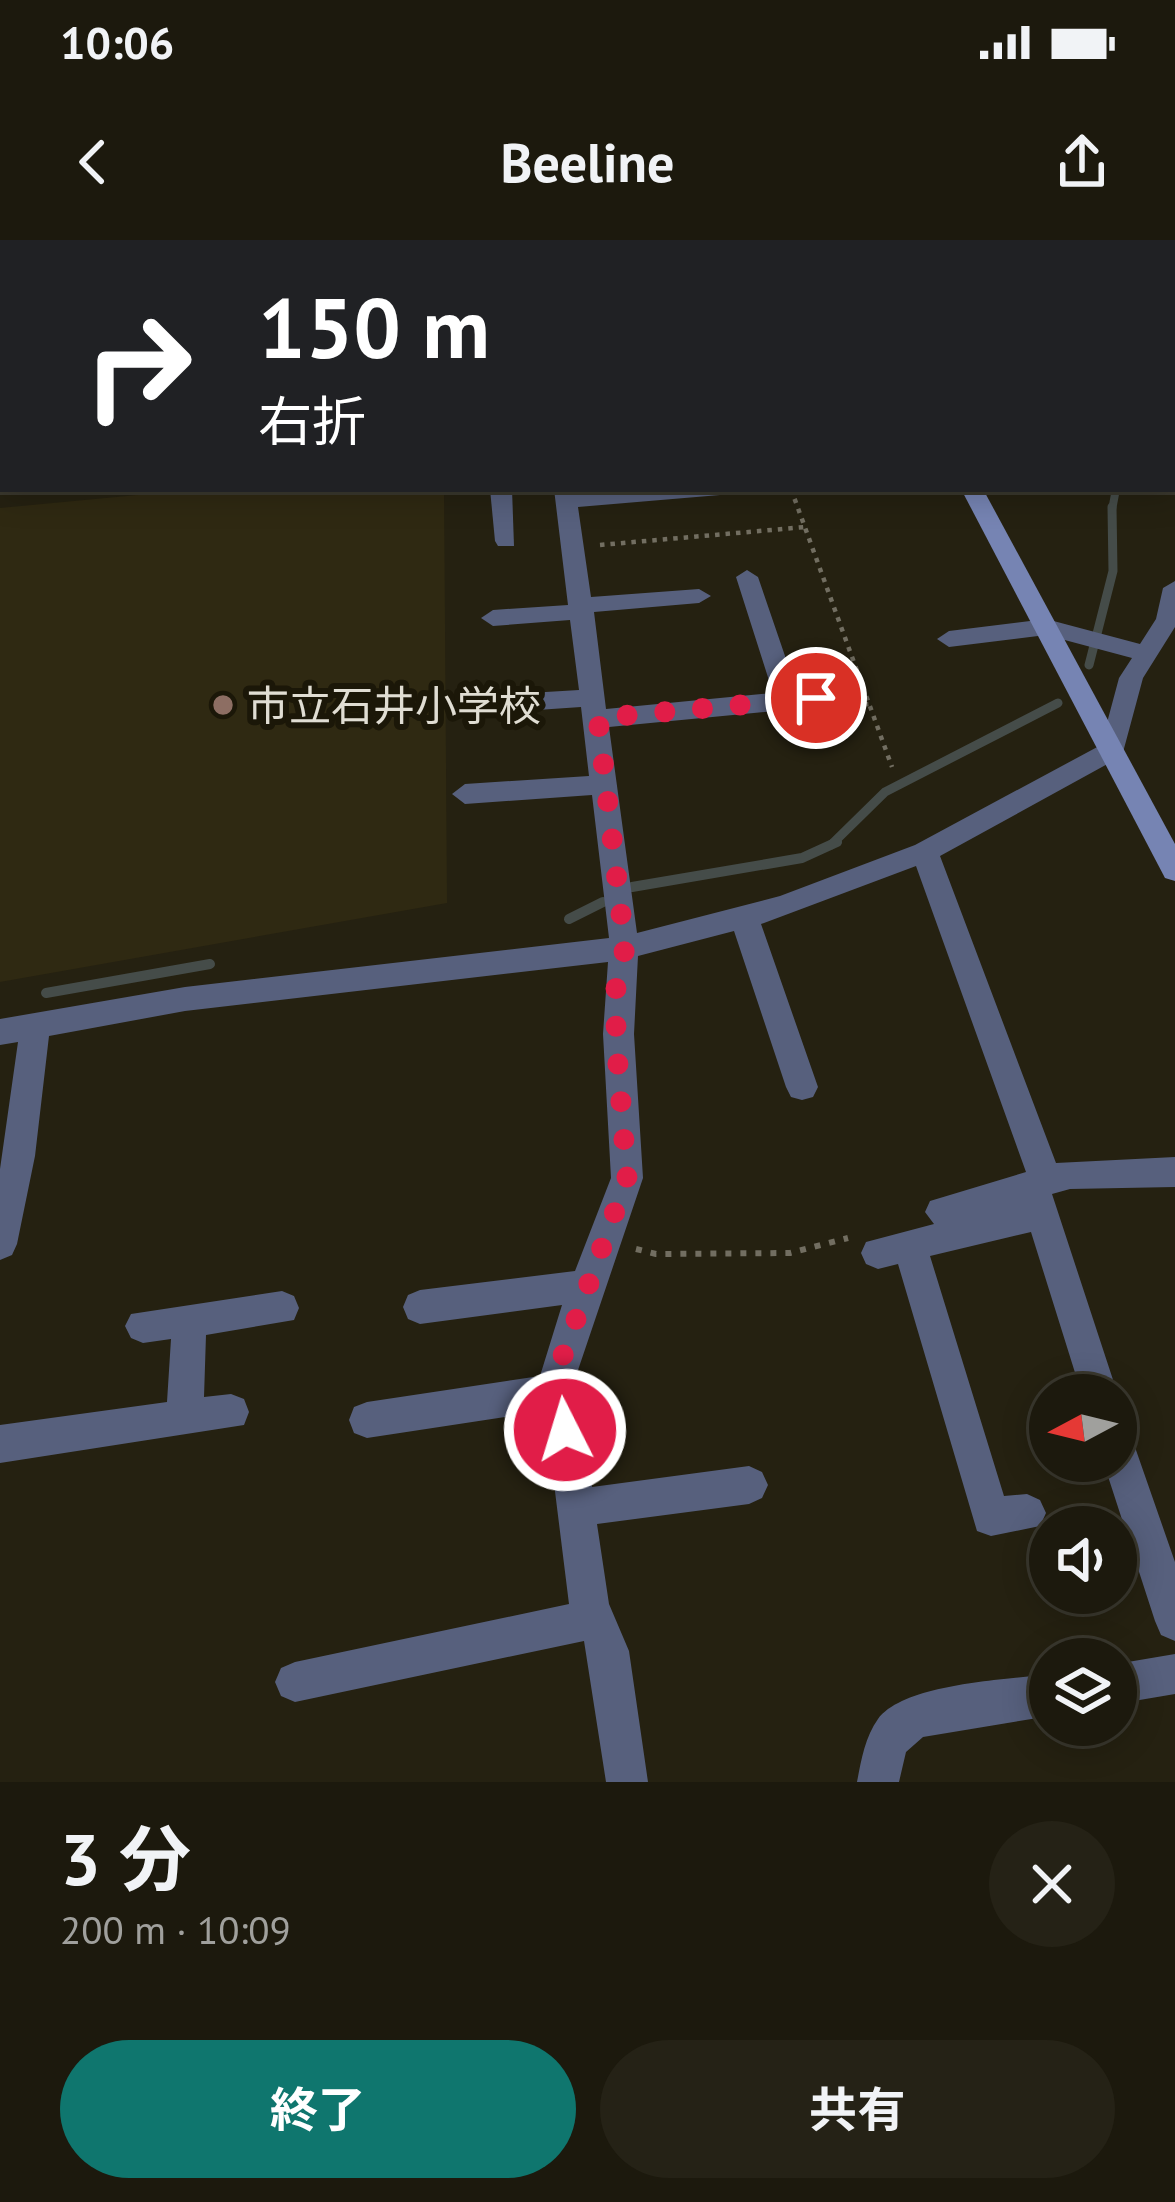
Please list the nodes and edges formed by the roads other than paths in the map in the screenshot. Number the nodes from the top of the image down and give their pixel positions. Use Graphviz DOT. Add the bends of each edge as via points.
graph roads {
  1 [pos="501,492"];
  2 [pos="643,492"];
  3 [pos="974,492"];
  4 [pos="566,495"];
  5 [pos="506,541"];
  6 [pos="748,577"];
  7 [pos="1175,588"];
  8 [pos="699,596"];
  9 [pos="582,609"];
  10 [pos="493,617"];
  11 [pos="1046,627"];
  12 [pos="949,639"];
  13 [pos="1157,649"];
  14 [pos="816,698"];
  15 [pos="788,700"];
  16 [pos="465,706"];
  17 [pos="596,708"];
  18 [pos="1113,750"];
  19 [pos="604,785"];
  20 [pos="465,794"];
  21 [pos="925,852"];
  22 [pos="1175,870"];
  23 [pos="744,916"];
  24 [pos="625,948"];
  25 [pos="35,1025"];
  26 [pos="0,1033"];
  27 [pos="802,1087"];
  28 [pos="1175,1172"];
  29 [pos="1040,1193"];
  30 [pos="942,1212"];
  31 [pos="0,1244"];
  32 [pos="586,1286"];
  33 [pos="420,1306"];
  34 [pos="282,1308"];
  35 [pos="189,1320"];
  36 [pos="143,1325"];
  37 [pos="1094,1374"];
  38 [pos="559,1391"];
  39 [pos="231,1412"];
  40 [pos="185,1418"];
  41 [pos="367,1420"];
  42 [pos="0,1444"];
  43 [pos="1129,1482"];
  44 [pos="749,1485"];
  45 [pos="576,1508"];
  46 [pos="1027,1513"];
  47 [pos="595,1619"];
  48 [pos="1175,1622"];
  49 [pos="1175,1674"];
  50 [pos="1137,1680"];
  51 [pos="296,1682"];
  52 [pos="1029,1698"];
  53 [pos="627,1782"];
  54 [pos="878,1782"];
  1 -- 5 [label="street"];
  2 -- 4 [label="street"];
  3 -- 11 [label="main road"];
  4 -- 9 [label="street"];
  6 -- 15 [label="street"];
  7 -- 13 [label="street"];
  8 -- 9 [label="street"];
  9 -- 10 [label="street"];
  9 -- 17 [label="street"];
  11 -- 12 [label="street"];
  11 -- 13 [label="street"];
  11 -- 18 [label="main road"];
  13 -- 18 [label="street" via="1131,678"];
  14 -- 15 [label="street"];
  15 -- 17 [label="street"];
  16 -- 17 [label="street"];
  17 -- 19 [label="street"];
  18 -- 21 [label="street"];
  18 -- 22 [label="main road"];
  19 -- 20 [label="street"];
  19 -- 24 [label="street"];
  21 -- 23 [label="street"];
  21 -- 29 [label="street"];
  23 -- 24 [label="street"];
  23 -- 27 [label="street"];
  24 -- 25 [label="street" via="185,999"];
  24 -- 32 [label="street" via="616,1040 627,1178"];
  25 -- 26 [label="street"];
  25 -- 31 [label="street"];
  28 -- 29 [label="street"];
  29 -- 30 [label="street"];
  29 -- 37 [label="street"];
  29 -- 46 [label="street" via="885,1244 991,1517"];
  32 -- 33 [label="street"];
  32 -- 38 [label="street"];
  34 -- 35 [label="street"];
  35 -- 36 [label="street"];
  35 -- 40 [label="street"];
  38 -- 41 [label="street"];
  38 -- 45 [label="street"];
  39 -- 40 [label="street"];
  40 -- 42 [label="street"];
  43 -- 48 [label="street"];
  44 -- 45 [label="street"];
  45 -- 47 [label="street"];
  47 -- 51 [label="street"];
  47 -- 53 [label="street" via="609,1651"];
  49 -- 50 [label="street"];
  52 -- 54 [label="street" via="901,1725"];
}
